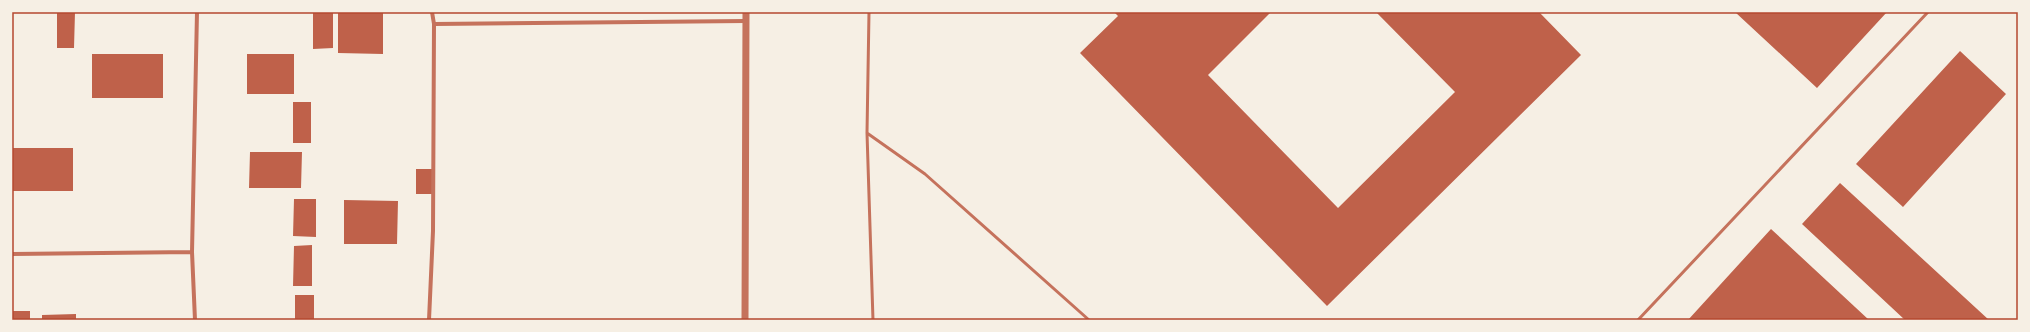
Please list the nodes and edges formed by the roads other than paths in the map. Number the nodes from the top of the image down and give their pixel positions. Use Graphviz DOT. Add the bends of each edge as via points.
graph roads {
  1 [pos="197,12"];
  2 [pos="432,12"];
  3 [pos="746,12"];
  4 [pos="869,12"];
  5 [pos="1928,12"];
  6 [pos="746,20"];
  7 [pos="434,24"];
  8 [pos="867,133"];
  9 [pos="192,252"];
  10 [pos="12,254"];
  11 [pos="195,320"];
  12 [pos="429,320"];
  13 [pos="744,320"];
  14 [pos="873,320"];
  15 [pos="1089,320"];
  16 [pos="1638,320"];
  1 -- 9 [label="street"];
  2 -- 7 [label="street"];
  3 -- 6 [label="street"];
  4 -- 8 [label="lane"];
  5 -- 16 [label="lane"];
  6 -- 7 [label="street"];
  6 -- 13 [label="street"];
  7 -- 12 [label="street" via="433,231"];
  8 -- 14 [label="lane"];
  8 -- 15 [label="lane" via="925,174"];
  9 -- 10 [label="street"];
  9 -- 11 [label="street"];
}
